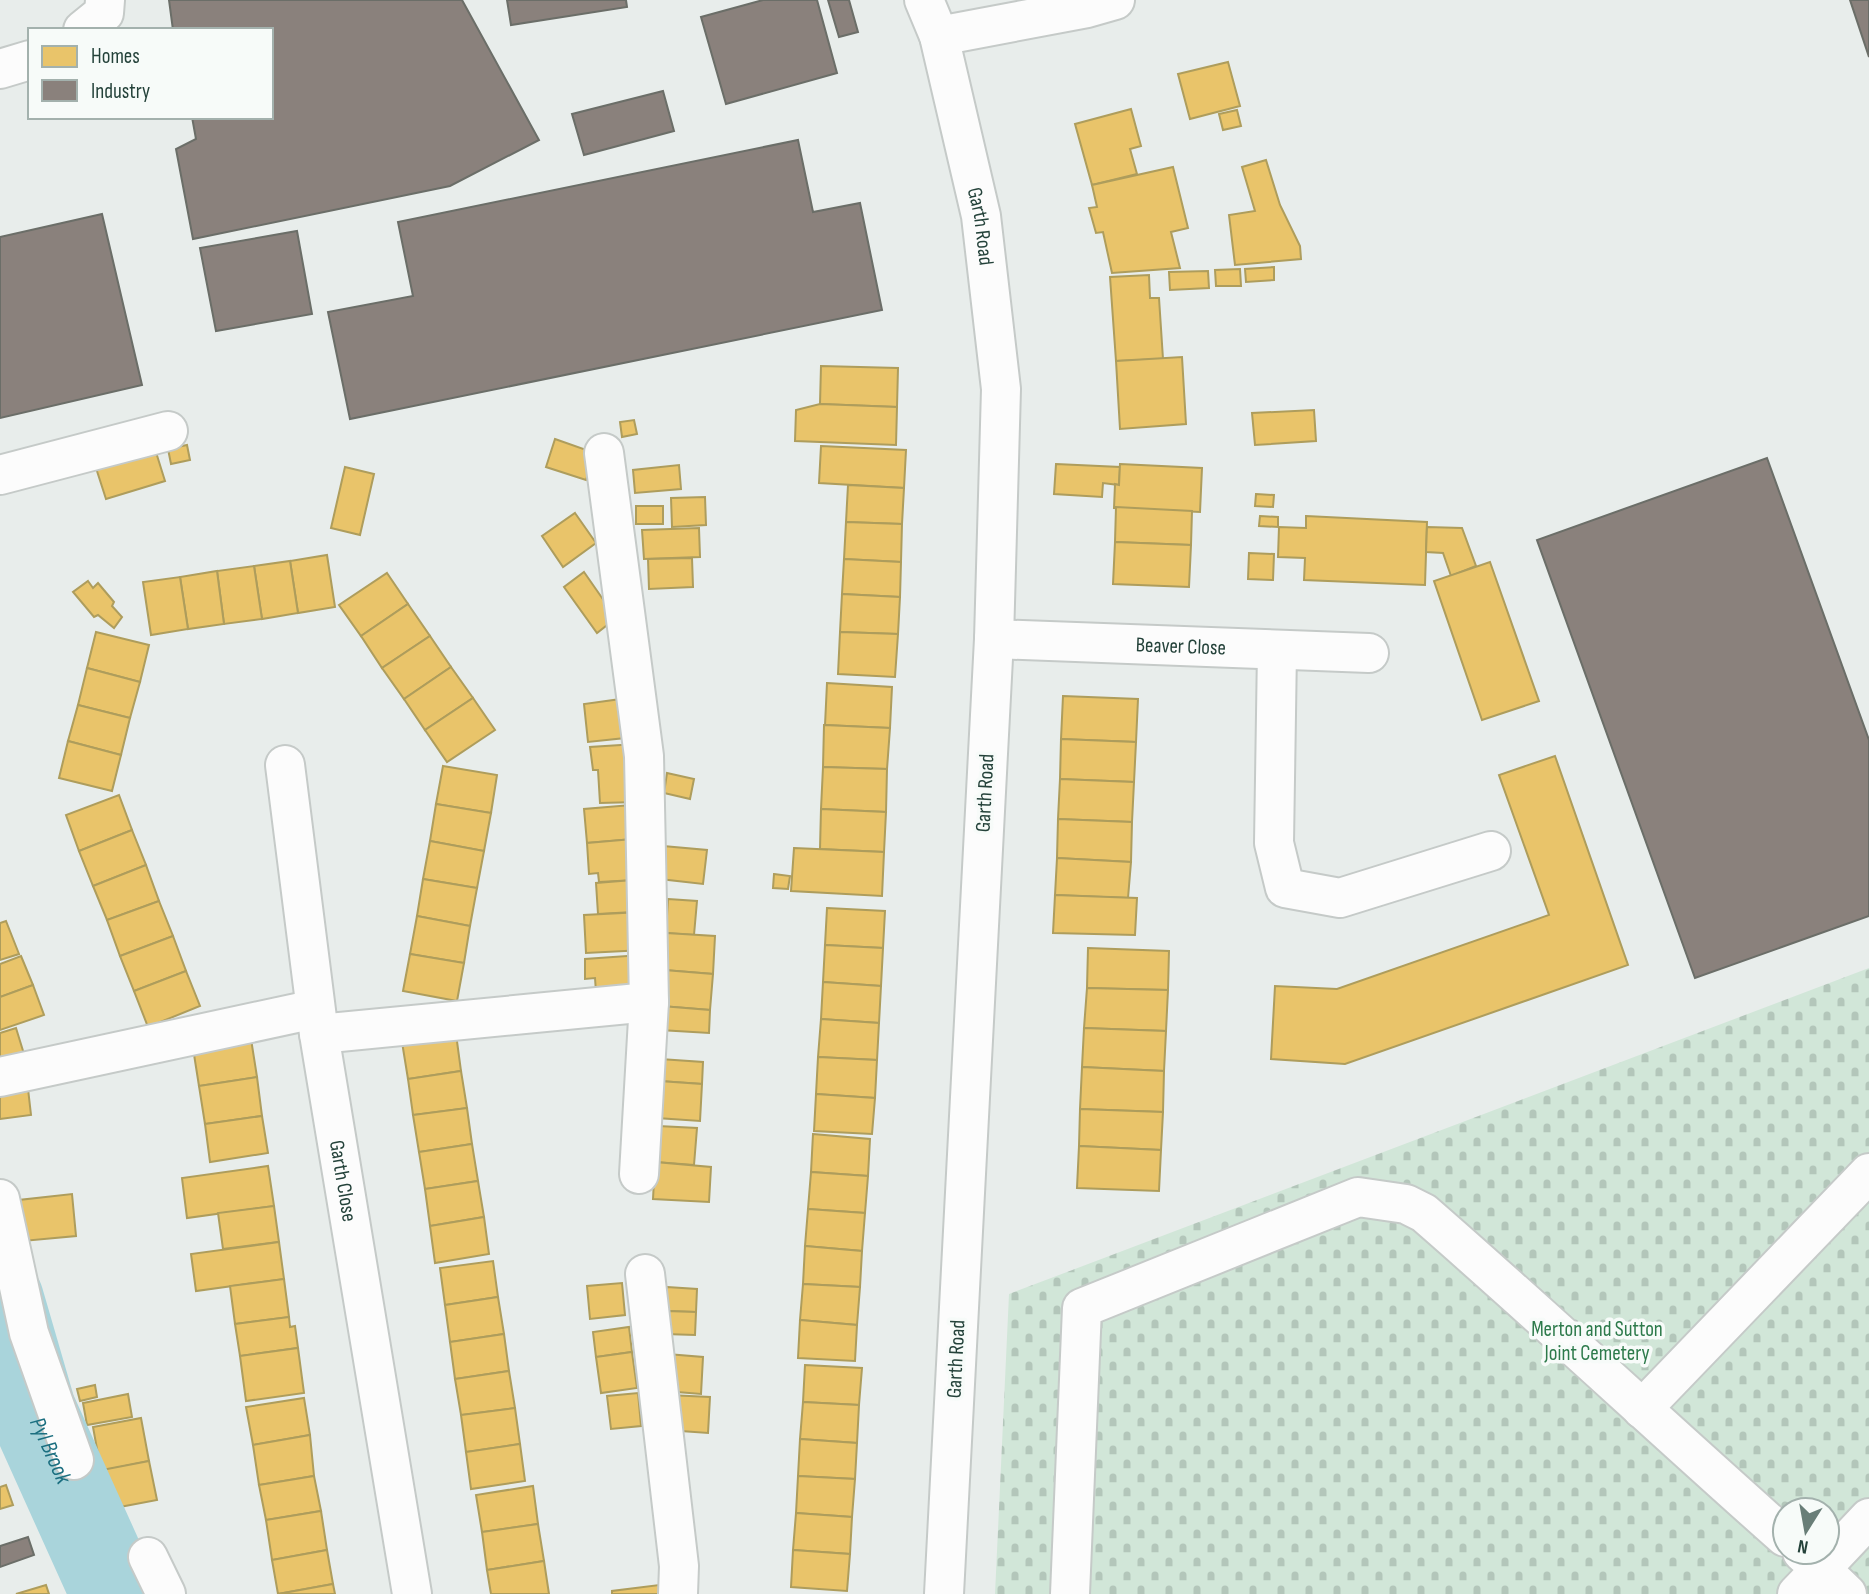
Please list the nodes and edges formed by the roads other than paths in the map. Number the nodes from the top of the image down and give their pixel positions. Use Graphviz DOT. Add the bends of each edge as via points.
graph roads {
  1 [pos="105,0"];
  2 [pos="925,0"];
  3 [pos="1115,0"];
  4 [pos="85,28"];
  5 [pos="939,36"];
  6 [pos="28,61"];
  7 [pos="0,69"];
  8 [pos="168,431"];
  9 [pos="604,453"];
  10 [pos="0,475"];
  11 [pos="994,639"];
  12 [pos="1277,650"];
  13 [pos="1369,653"];
  14 [pos="285,765"];
  15 [pos="1491,851"];
  16 [pos="649,1002"];
  17 [pos="317,1022"];
  18 [pos="0,1077"];
  19 [pos="1869,1173"];
  20 [pos="639,1174"];
  21 [pos="0,1199"];
  22 [pos="645,1274"];
  23 [pos="1642,1409"];
  24 [pos="74,1460"];
  25 [pos="1869,1518"];
  26 [pos="1771,1524"];
  27 [pos="148,1557"];
  28 [pos="1817,1577"];
  29 [pos="166,1594"];
  30 [pos="412,1594"];
  31 [pos="678,1594"];
  32 [pos="944,1594"];
  33 [pos="1070,1594"];
  1 -- 4 [label="street" via="104,13"];
  2 -- 5 [label="street, Garth Road"];
  3 -- 5 [label="street"];
  5 -- 11 [label="street, Garth Road" via="981,216 1001,389"];
  6 -- 7 [label="street"];
  8 -- 10 [label="street"];
  9 -- 16 [label="street" via="643,756"];
  11 -- 12 [label="street, Beaver Close"];
  11 -- 32 [label="street, Garth Road"];
  12 -- 13 [label="street, Beaver Close"];
  12 -- 15 [label="street" via="1274,843 1285,888 1340,898"];
  14 -- 17 [label="street, Garth Close"];
  16 -- 17 [label="street"];
  16 -- 20 [label="street"];
  17 -- 18 [label="street"];
  17 -- 30 [label="street, Garth Close"];
  19 -- 23 [label="street"];
  21 -- 24 [label="street" via="29,1333"];
  22 -- 31 [label="street" via="679,1566"];
  23 -- 26 [label="street"];
  23 -- 33 [label="street" via="1424,1213 1406,1204 1358,1197 1082,1308"];
  25 -- 28 [label="street"];
  27 -- 29 [label="street"];
}
